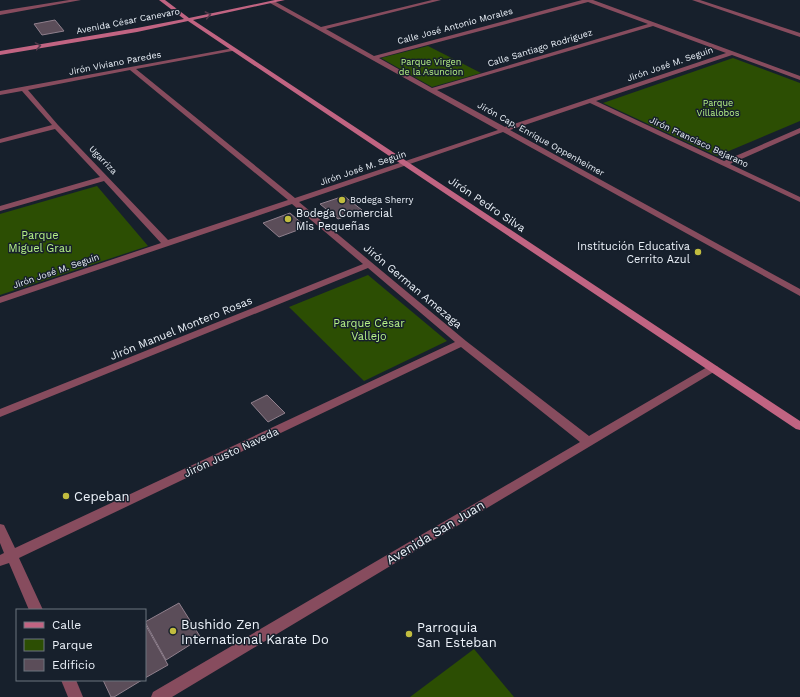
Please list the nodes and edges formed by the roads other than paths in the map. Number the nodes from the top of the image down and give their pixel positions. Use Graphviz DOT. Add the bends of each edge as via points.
graph roads {
  1 [pos="78,0"];
  2 [pos="162,0"];
  3 [pos="282,0"];
  4 [pos="438,0"];
  5 [pos="588,0"];
  6 [pos="695,0"];
  7 [pos="272,2"];
  8 [pos="0,12"];
  9 [pos="181,14"];
  10 [pos="174,15"];
  11 [pos="188,16"];
  12 [pos="653,24"];
  13 [pos="320,29"];
  14 [pos="93,31"];
  15 [pos="800,35"];
  16 [pos="35,40"];
  17 [pos="232,49"];
  18 [pos="0,53"];
  19 [pos="732,53"];
  20 [pos="373,58"];
  21 [pos="132,69"];
  22 [pos="800,78"];
  23 [pos="24,89"];
  24 [pos="432,90"];
  25 [pos="0,93"];
  26 [pos="590,101"];
  27 [pos="56,126"];
  28 [pos="504,130"];
  29 [pos="800,130"];
  30 [pos="0,141"];
  31 [pos="406,164"];
  32 [pos="723,164"];
  33 [pos="106,178"];
  34 [pos="800,200"];
  35 [pos="295,202"];
  36 [pos="0,209"];
  37 [pos="167,244"];
  38 [pos="370,265"];
  39 [pos="800,293"];
  40 [pos="0,300"];
  41 [pos="462,343"];
  42 [pos="713,368"];
  43 [pos="0,413"];
  44 [pos="800,426"];
  45 [pos="588,442"];
  46 [pos="0,529"];
  47 [pos="6,558"];
  48 [pos="35,609"];
  49 [pos="68,681"];
  50 [pos="76,697"];
  51 [pos="158,697"];
  1 -- 8 [label="street"];
  2 -- 9 [label="street, Jirón Pedro Silva"];
  3 -- 7 [label="street, Avenida César Canevaro"];
  4 -- 13 [label="street"];
  5 -- 12 [label="street"];
  5 -- 20 [label="street, Calle José Antonio Morales"];
  6 -- 15 [label="street"];
  11 -- 7 [label="street, Avenida César Canevaro, one-way"];
  7 -- 13 [label="street, Jirón Cap. Enrique Oppenheimer"];
  9 -- 10 [label="street, Avenida César Canevaro"];
  9 -- 11 [label="street, Jirón Pedro Silva"];
  11 -- 17 [label="street, Jirón Pedro Silva"];
  18 -- 11 [label="street, Avenida César Canevaro, one-way" via="137,30"];
  12 -- 19 [label="street"];
  12 -- 24 [label="street, Calle Santiago Rodríguez"];
  13 -- 20 [label="street, Jirón Cap. Enrique Oppenheimer"];
  14 -- 16 [label="street, Avenida César Canevaro"];
  17 -- 21 [label="street, Jirón Viviano Paredes"];
  17 -- 31 [label="street, Jirón Pedro Silva"];
  19 -- 22 [label="street"];
  19 -- 26 [label="street, Jirón José M. Seguín"];
  20 -- 24 [label="street, Jirón Cap. Enrique Oppenheimer"];
  21 -- 23 [label="street, Jirón Viviano Paredes"];
  21 -- 35 [label="street, Jirón German Amezaga"];
  23 -- 25 [label="street, Jirón Viviano Paredes"];
  23 -- 27 [label="street, Ugarriza"];
  24 -- 28 [label="street, Jirón Cap. Enrique Oppenheimer"];
  26 -- 28 [label="street, Jirón José M. Seguín"];
  26 -- 32 [label="street, Jirón Francisco Bejarano"];
  27 -- 30 [label="street"];
  27 -- 33 [label="street, Ugarriza"];
  28 -- 31 [label="street, Jirón José M. Seguín"];
  28 -- 39 [label="street, Jirón Cap. Enrique Oppenheimer"];
  29 -- 32 [label="street"];
  31 -- 35 [label="street, Jirón José M. Seguín"];
  31 -- 42 [label="street, Jirón Pedro Silva"];
  32 -- 34 [label="street, Jirón Francisco Bejarano"];
  33 -- 36 [label="street"];
  33 -- 37 [label="street, Ugarriza"];
  35 -- 37 [label="street, Jirón José M. Seguín"];
  35 -- 38 [label="street, Jirón German Amezaga"];
  37 -- 40 [label="street, Jirón José M. Seguín"];
  38 -- 41 [label="street, Jirón German Amezaga"];
  38 -- 43 [label="street, Jirón Manuel Montero Rosas"];
  41 -- 45 [label="street, Jirón German Amezaga"];
  41 -- 47 [label="street, Jirón Justo Naveda"];
  42 -- 44 [label="street, Jirón Pedro Silva"];
  42 -- 45 [label="street, Avenida San Juan"];
  45 -- 51 [label="street, Avenida San Juan"];
  46 -- 47 [label="street"];
  47 -- 48 [label="street"];
  49 -- 50 [label="street"];
}
